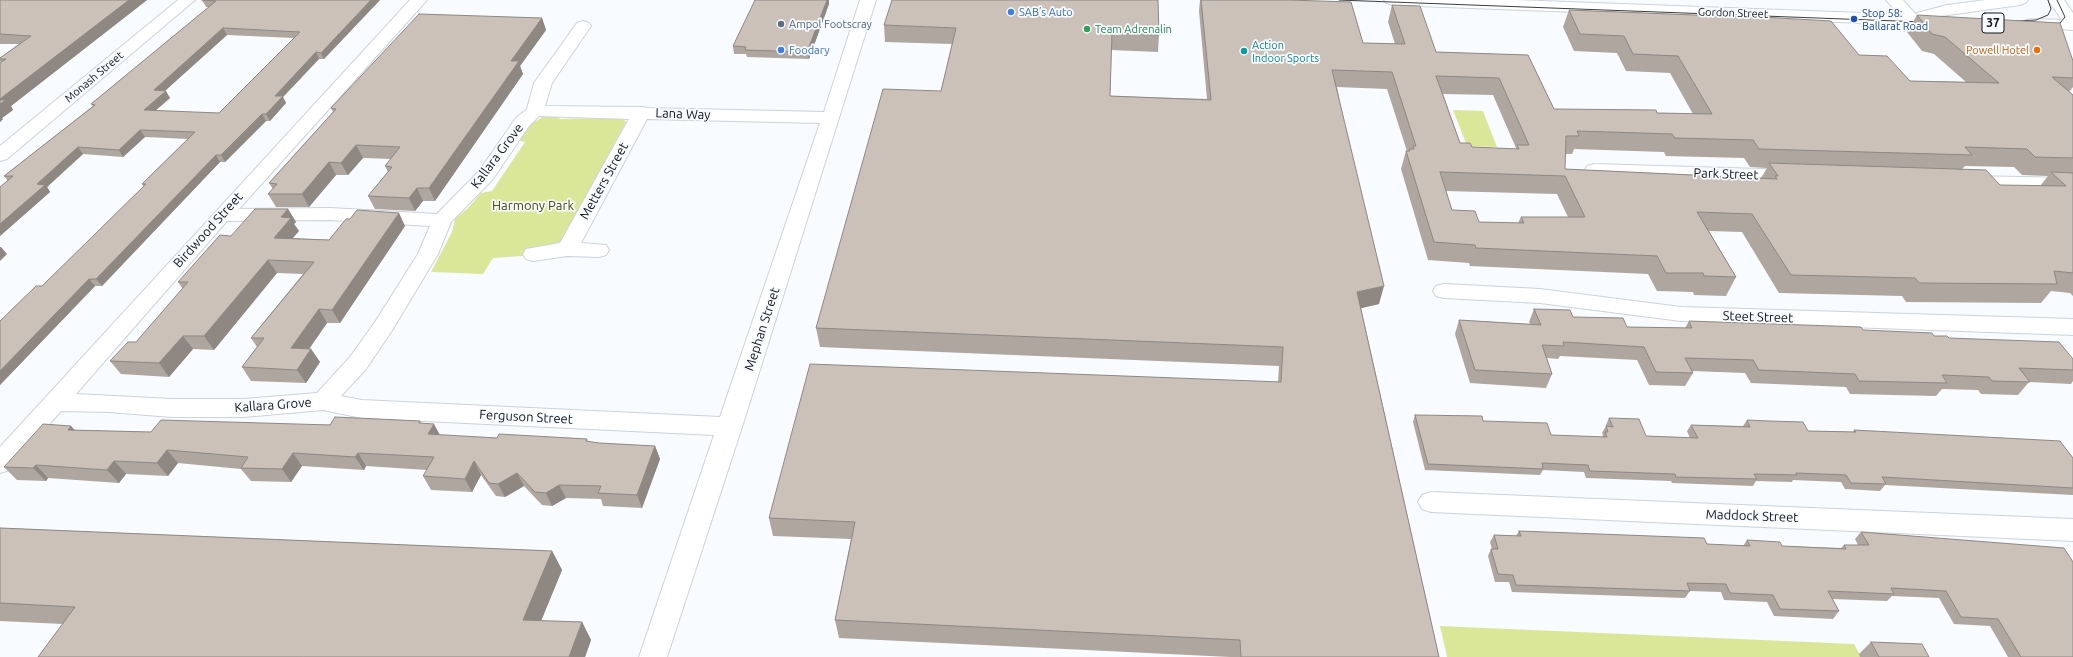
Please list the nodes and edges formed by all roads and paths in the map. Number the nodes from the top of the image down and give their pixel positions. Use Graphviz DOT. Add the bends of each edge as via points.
graph roads {
  1 [pos="187,0"];
  2 [pos="418,0"];
  3 [pos="868,0"];
  4 [pos="1392,0"];
  5 [pos="1894,0"];
  6 [pos="2020,0"];
  7 [pos="2056,0"];
  8 [pos="1913,20"];
  9 [pos="1968,22"];
  10 [pos="2014,24"];
  11 [pos="2073,25"];
  12 [pos="583,26"];
  13 [pos="535,111"];
  14 [pos="642,112"];
  15 [pos="831,118"];
  16 [pos="0,155"];
  17 [pos="1594,170"];
  18 [pos="1807,177"];
  19 [pos="1949,181"];
  20 [pos="2073,184"];
  21 [pos="222,215"];
  22 [pos="442,220"];
  23 [pos="567,249"];
  24 [pos="599,250"];
  25 [pos="533,254"];
  26 [pos="1444,291"];
  27 [pos="2073,328"];
  28 [pos="323,401"];
  29 [pos="55,402"];
  30 [pos="730,427"];
  31 [pos="0,463"];
  32 [pos="1431,502"];
  33 [pos="2073,530"];
  34 [pos="653,657"];
  1 -- 16 [label="main road, Monash Street"];
  2 -- 21 [label="main road, Birdwood Street"];
  3 -- 15 [label="main road, Mephan Street"];
  4 -- 8 [label="main road, Gordon Street / 37"];
  5 -- 8 [label="main road"];
  6 -- 8 [label="main road" via="1947,10"];
  7 -- 11 [label="main road"];
  8 -- 9 [label="main road, Gordon Street / 37"];
  10 -- 11 [label="main road, 37"];
  12 -- 13 [label="main road" via="543,83"];
  13 -- 14 [label="main road, Lana Way"];
  13 -- 22 [label="main road, Kallara Grove" via="517,128 486,175"];
  14 -- 15 [label="main road, Lana Way"];
  14 -- 23 [label="main road, Metters Street"];
  15 -- 30 [label="main road, Mephan Street"];
  17 -- 18 [label="main road, Park Street"];
  19 -- 20 [label="main road"];
  21 -- 22 [label="main road" via="330,214"];
  21 -- 29 [label="main road, Birdwood Street"];
  22 -- 28 [label="main road, Kallara Grove" via="428,254 383,326 358,363"];
  23 -- 24 [label="main road"];
  23 -- 25 [label="main road"];
  26 -- 27 [label="main road, Steet Street" via="1559,298 1668,313"];
  28 -- 29 [label="main road, Kallara Grove" via="244,408 172,408"];
  28 -- 30 [label="main road, Ferguson Street" via="362,409"];
  29 -- 31 [label="main road, Birdwood Street"];
  30 -- 34 [label="main road, Mephan Street"];
  32 -- 33 [label="main road, Maddock Street"];
}
